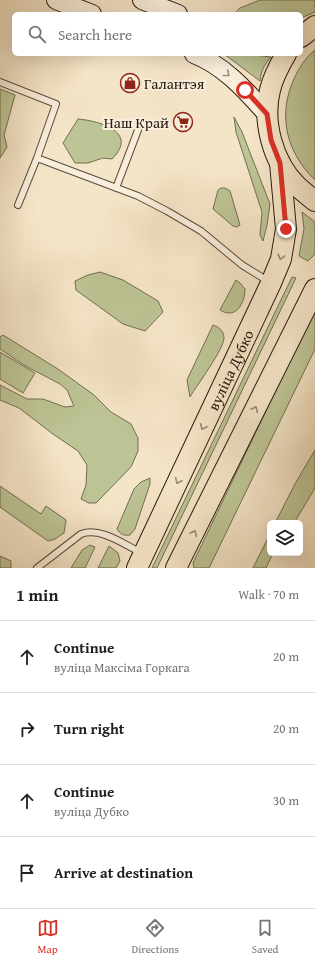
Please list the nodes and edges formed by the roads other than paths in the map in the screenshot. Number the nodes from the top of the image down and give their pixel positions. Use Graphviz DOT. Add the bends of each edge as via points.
graph roads {
  1 [pos="56,0"];
  2 [pos="142,0"];
  3 [pos="87,12"];
  4 [pos="173,12"];
  5 [pos="199,56"];
  6 [pos="285,56"];
  7 [pos="0,82"];
  8 [pos="267,114"];
  9 [pos="138,130"];
  10 [pos="37,158"];
  11 [pos="280,163"];
  12 [pos="116,188"];
  13 [pos="315,201"];
  14 [pos="18,205"];
  15 [pos="271,283"];
  16 [pos="315,288"];
  17 [pos="140,561"];
  18 [pos="37,568"];
  19 [pos="176,568"];
  1 -- 3 [label="main road"];
  2 -- 4 [label="main road"];
  5 -- 8 [label="main road, one-way" via="226,72"];
  6 -- 8 [label="main road" via="270,91"];
  7 -- 10 [label="lane" via="56,104"];
  8 -- 11 [label="main road" via="271,140"];
  9 -- 12 [label="lane"];
  10 -- 12 [label="lane"];
  10 -- 14 [label="lane"];
  11 -- 13 [label="main road" via="295,184"];
  11 -- 15 [label="main road, вуліца Дубко, one-way" via="286,229 281,259"];
  12 -- 15 [label="lane" via="168,211 201,231 242,265"];
  15 -- 17 [label="main road, вуліца Дубко, one-way"];
  19 -- 16 [label="main road, one-way"];
  17 -- 18 [label="lane" via="108,537 97,532 89,532 81,534"];
}
